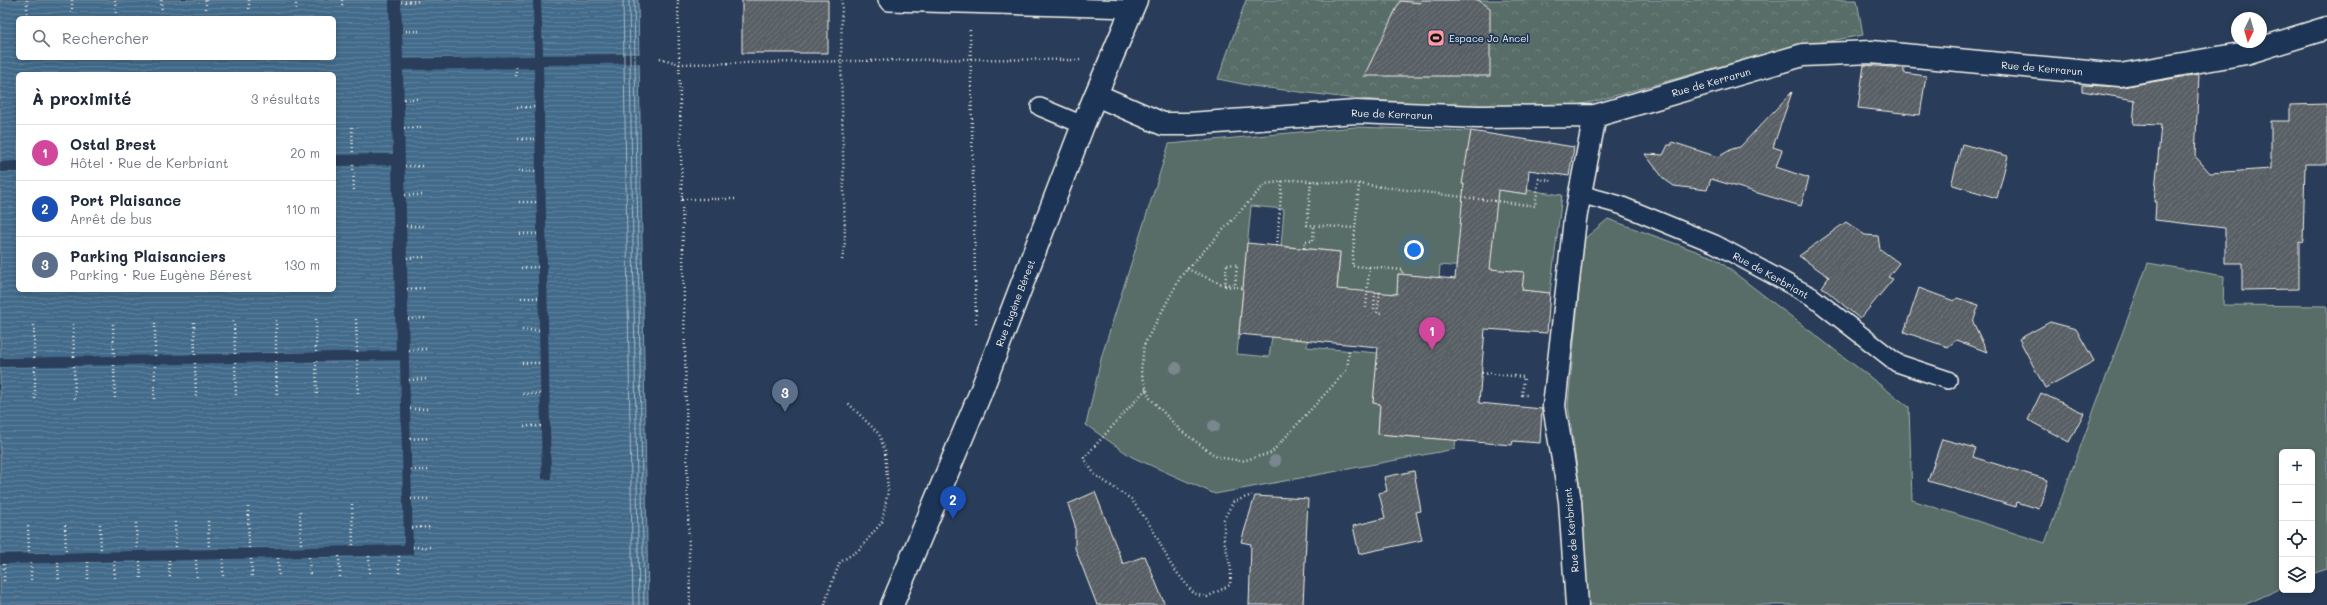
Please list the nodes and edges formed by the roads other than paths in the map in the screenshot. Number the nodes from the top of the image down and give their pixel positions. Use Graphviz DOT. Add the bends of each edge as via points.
graph roads {
  1 [pos="887,0"];
  2 [pos="1063,3"];
  3 [pos="1134,4"];
  4 [pos="2327,28"];
  5 [pos="1096,95"];
  6 [pos="1040,107"];
  7 [pos="1595,116"];
  8 [pos="1083,125"];
  9 [pos="1580,194"];
  10 [pos="1948,380"];
  11 [pos="892,605"];
  12 [pos="1577,605"];
  1 -- 2 [label="lane" via="970,4"];
  2 -- 3 [label="lane"];
  3 -- 5 [label="street, Rue Eugène Bérest"];
  4 -- 7 [label="street, Rue de Kerrarun" via="2246,53 2120,75 1871,52 1803,55"];
  5 -- 7 [label="street, Rue de Kerrarun" via="1164,124 1356,112 1478,117"];
  5 -- 8 [label="street, Rue Eugène Bérest"];
  6 -- 8 [label="lane"];
  7 -- 9 [label="street, Rue de Kerbriant"];
  8 -- 11 [label="street, Rue Eugène Bérest" via="980,394"];
  9 -- 10 [label="lane, Rue de Kerbriant" via="1620,204 1715,244 1812,296 1897,364"];
  9 -- 12 [label="street, Rue de Kerbriant" via="1554,406 1570,501"];
}
